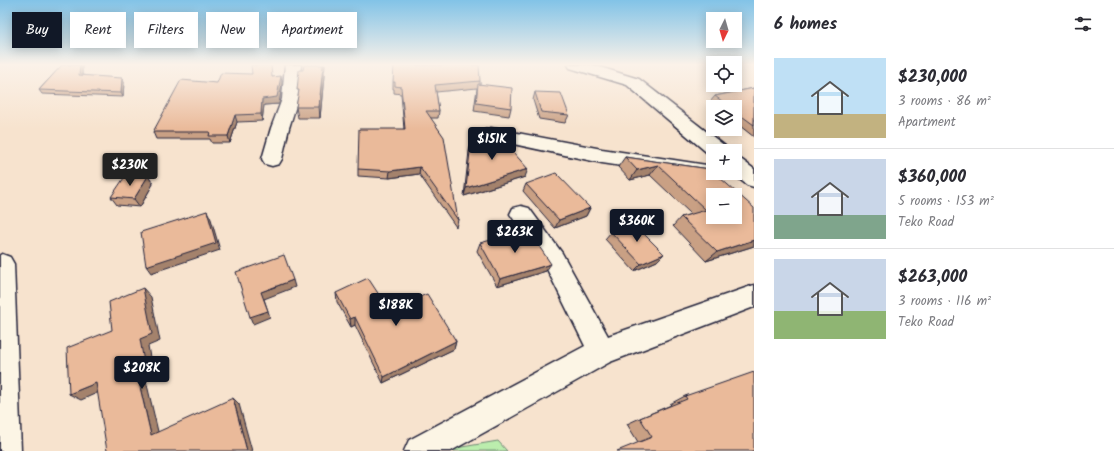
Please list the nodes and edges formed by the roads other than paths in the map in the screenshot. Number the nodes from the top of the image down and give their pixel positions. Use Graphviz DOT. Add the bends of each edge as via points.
graph roads {
  1 [pos="291,86"];
  2 [pos="638,86"];
  3 [pos="491,134"];
  4 [pos="709,144"];
  5 [pos="272,159"];
  6 [pos="706,172"];
  7 [pos="520,214"];
  8 [pos="2,264"];
  9 [pos="754,296"];
  10 [pos="602,352"];
  11 [pos="5,451"];
  12 [pos="420,451"];
  1 -- 5 [label="street" via="290,99"];
  2 -- 4 [label="street"];
  3 -- 6 [label="street" via="602,156"];
  7 -- 10 [label="street" via="554,260"];
  8 -- 11 [label="street"];
  9 -- 10 [label="street"];
  10 -- 12 [label="street"];
}
